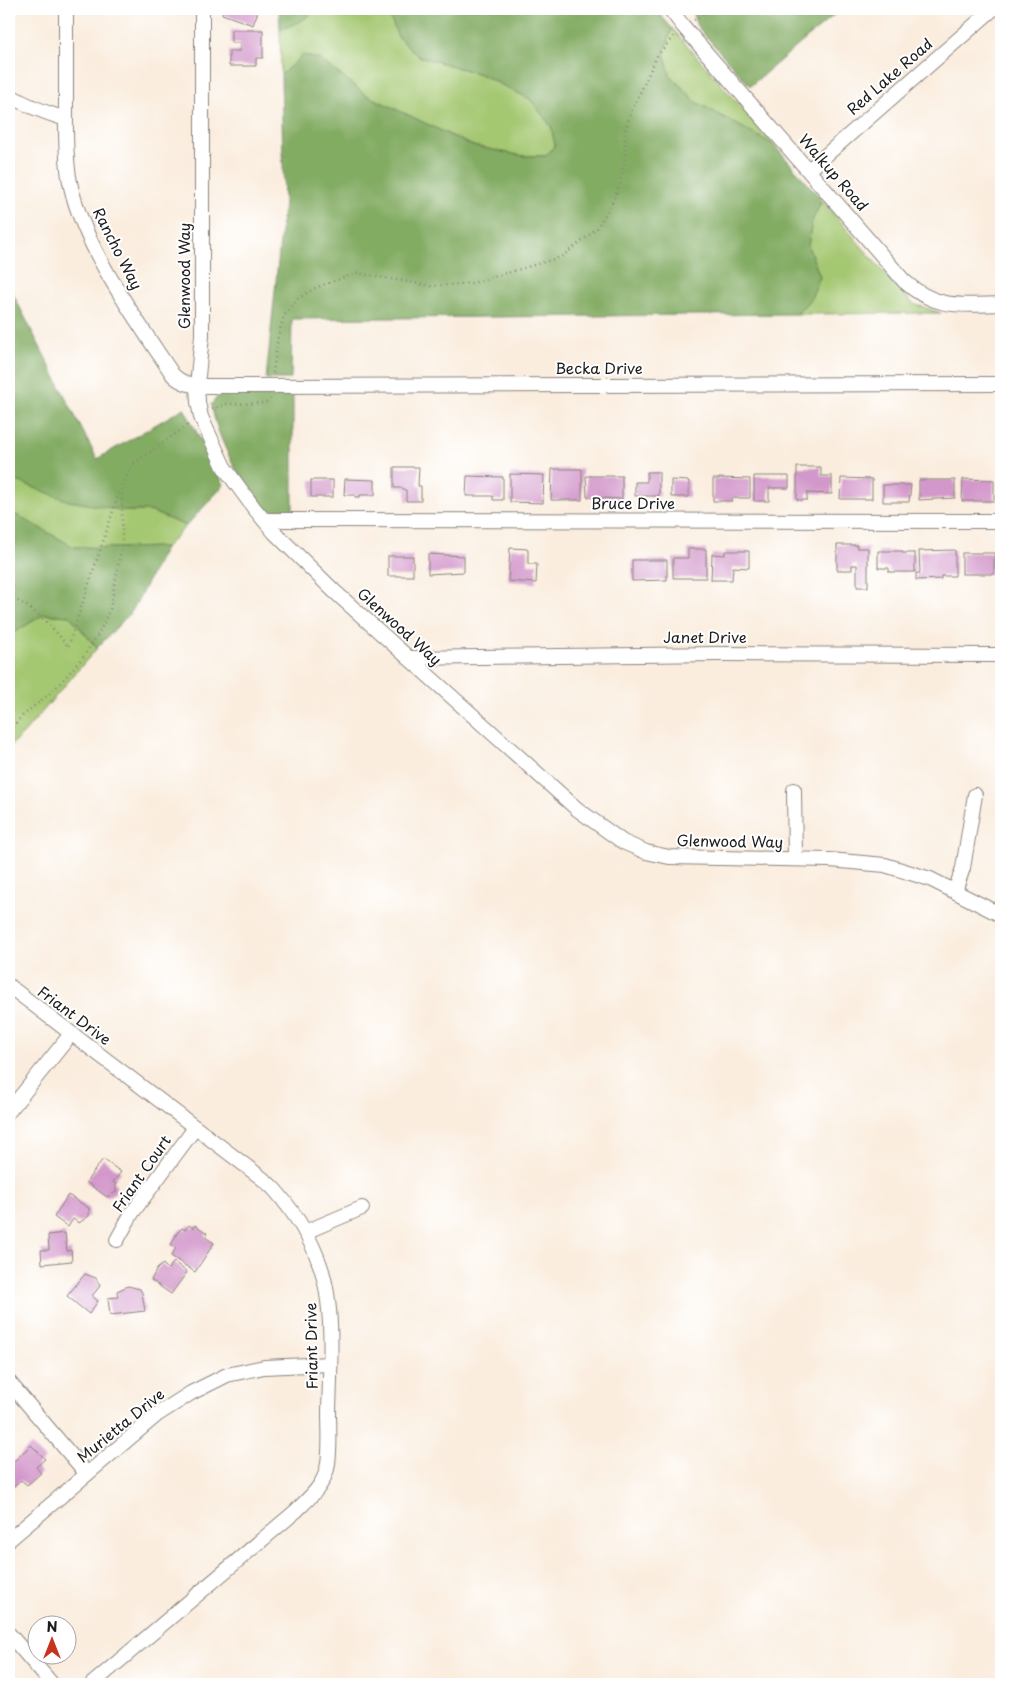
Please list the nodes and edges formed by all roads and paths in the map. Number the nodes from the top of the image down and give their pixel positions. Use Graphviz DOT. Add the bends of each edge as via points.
graph roads {
  1 [pos="66,9"];
  2 [pos="202,9"];
  3 [pos="714,9"];
  4 [pos="992,9"];
  5 [pos="675,10"];
  6 [pos="683,26"];
  7 [pos="9,95"];
  8 [pos="66,119"];
  9 [pos="809,170"];
  10 [pos="1001,304"];
  11 [pos="1001,384"];
  12 [pos="197,386"];
  13 [pos="273,386"];
  14 [pos="201,416"];
  15 [pos="122,486"];
  16 [pos="264,520"];
  17 [pos="1001,521"];
  18 [pos="9,596"];
  19 [pos="1001,655"];
  20 [pos="409,658"];
  21 [pos="9,731"];
  22 [pos="794,790"];
  23 [pos="975,795"];
  24 [pos="796,859"];
  25 [pos="955,891"];
  26 [pos="1001,915"];
  27 [pos="9,986"];
  28 [pos="70,1034"];
  29 [pos="9,1112"];
  30 [pos="195,1128"];
  31 [pos="362,1208"];
  32 [pos="305,1232"];
  33 [pos="117,1240"];
  34 [pos="330,1364"];
  35 [pos="9,1382"];
  36 [pos="87,1474"];
  37 [pos="9,1540"];
  38 [pos="9,1634"];
  39 [pos="52,1684"];
  40 [pos="92,1684"];
  1 -- 8 [label="street, Rancho Way"];
  2 -- 12 [label="street, Glenwood Way" via="202,336"];
  3 -- 6 [label="path"];
  4 -- 9 [label="street, Red Lake Road"];
  5 -- 6 [label="street, Walkup Road"];
  6 -- 9 [label="street, Walkup Road"];
  6 -- 13 [label="path" via="657,56 632,110 625,131 620,184 611,205 597,228 580,243 561,257 473,284 432,286 358,273 317,287 297,299 284,316 278,337"];
  7 -- 8 [label="street" via="38,110"];
  8 -- 12 [label="street, Rancho Way" via="69,176 81,221 132,313 173,375 179,381"];
  9 -- 10 [label="street, Walkup Road" via="916,292 944,304"];
  11 -- 13 [label="street, Becka Drive"];
  12 -- 13 [label="street, Becka Drive"];
  12 -- 14 [label="street, Glenwood Way"];
  13 -- 14 [label="path" via="274,395 266,403 227,404 214,407"];
  14 -- 15 [label="path" via="132,465"];
  14 -- 16 [label="street, Glenwood Way" via="224,467"];
  15 -- 18 [label="path" via="68,647 55,629"];
  15 -- 21 [label="path" via="122,545 110,609 84,656 54,690"];
  16 -- 17 [label="street, Bruce Drive"];
  16 -- 20 [label="street, Glenwood Way" via="334,591"];
  19 -- 20 [label="street, Janet Drive"];
  20 -- 24 [label="street, Glenwood Way" via="577,809 623,842 669,857"];
  22 -- 24 [label="street"];
  23 -- 25 [label="street" via="963,868"];
  24 -- 25 [label="street, Glenwood Way" via="885,865 930,879"];
  25 -- 26 [label="street, Glenwood Way"];
  27 -- 28 [label="street, Friant Drive"];
  28 -- 29 [label="street"];
  28 -- 30 [label="street, Friant Drive"];
  30 -- 32 [label="street, Friant Drive" via="274,1189"];
  30 -- 33 [label="street, Friant Court" via="132,1213"];
  31 -- 32 [label="street"];
  32 -- 34 [label="street, Friant Drive" via="320,1265 328,1298"];
  34 -- 36 [label="street, Murietta Drive" via="264,1367 227,1376 158,1414"];
  34 -- 40 [label="street, Friant Drive" via="327,1470 319,1489"];
  35 -- 36 [label="street"];
  36 -- 37 [label="street, Murietta Drive"];
  38 -- 39 [label="street"];
}
